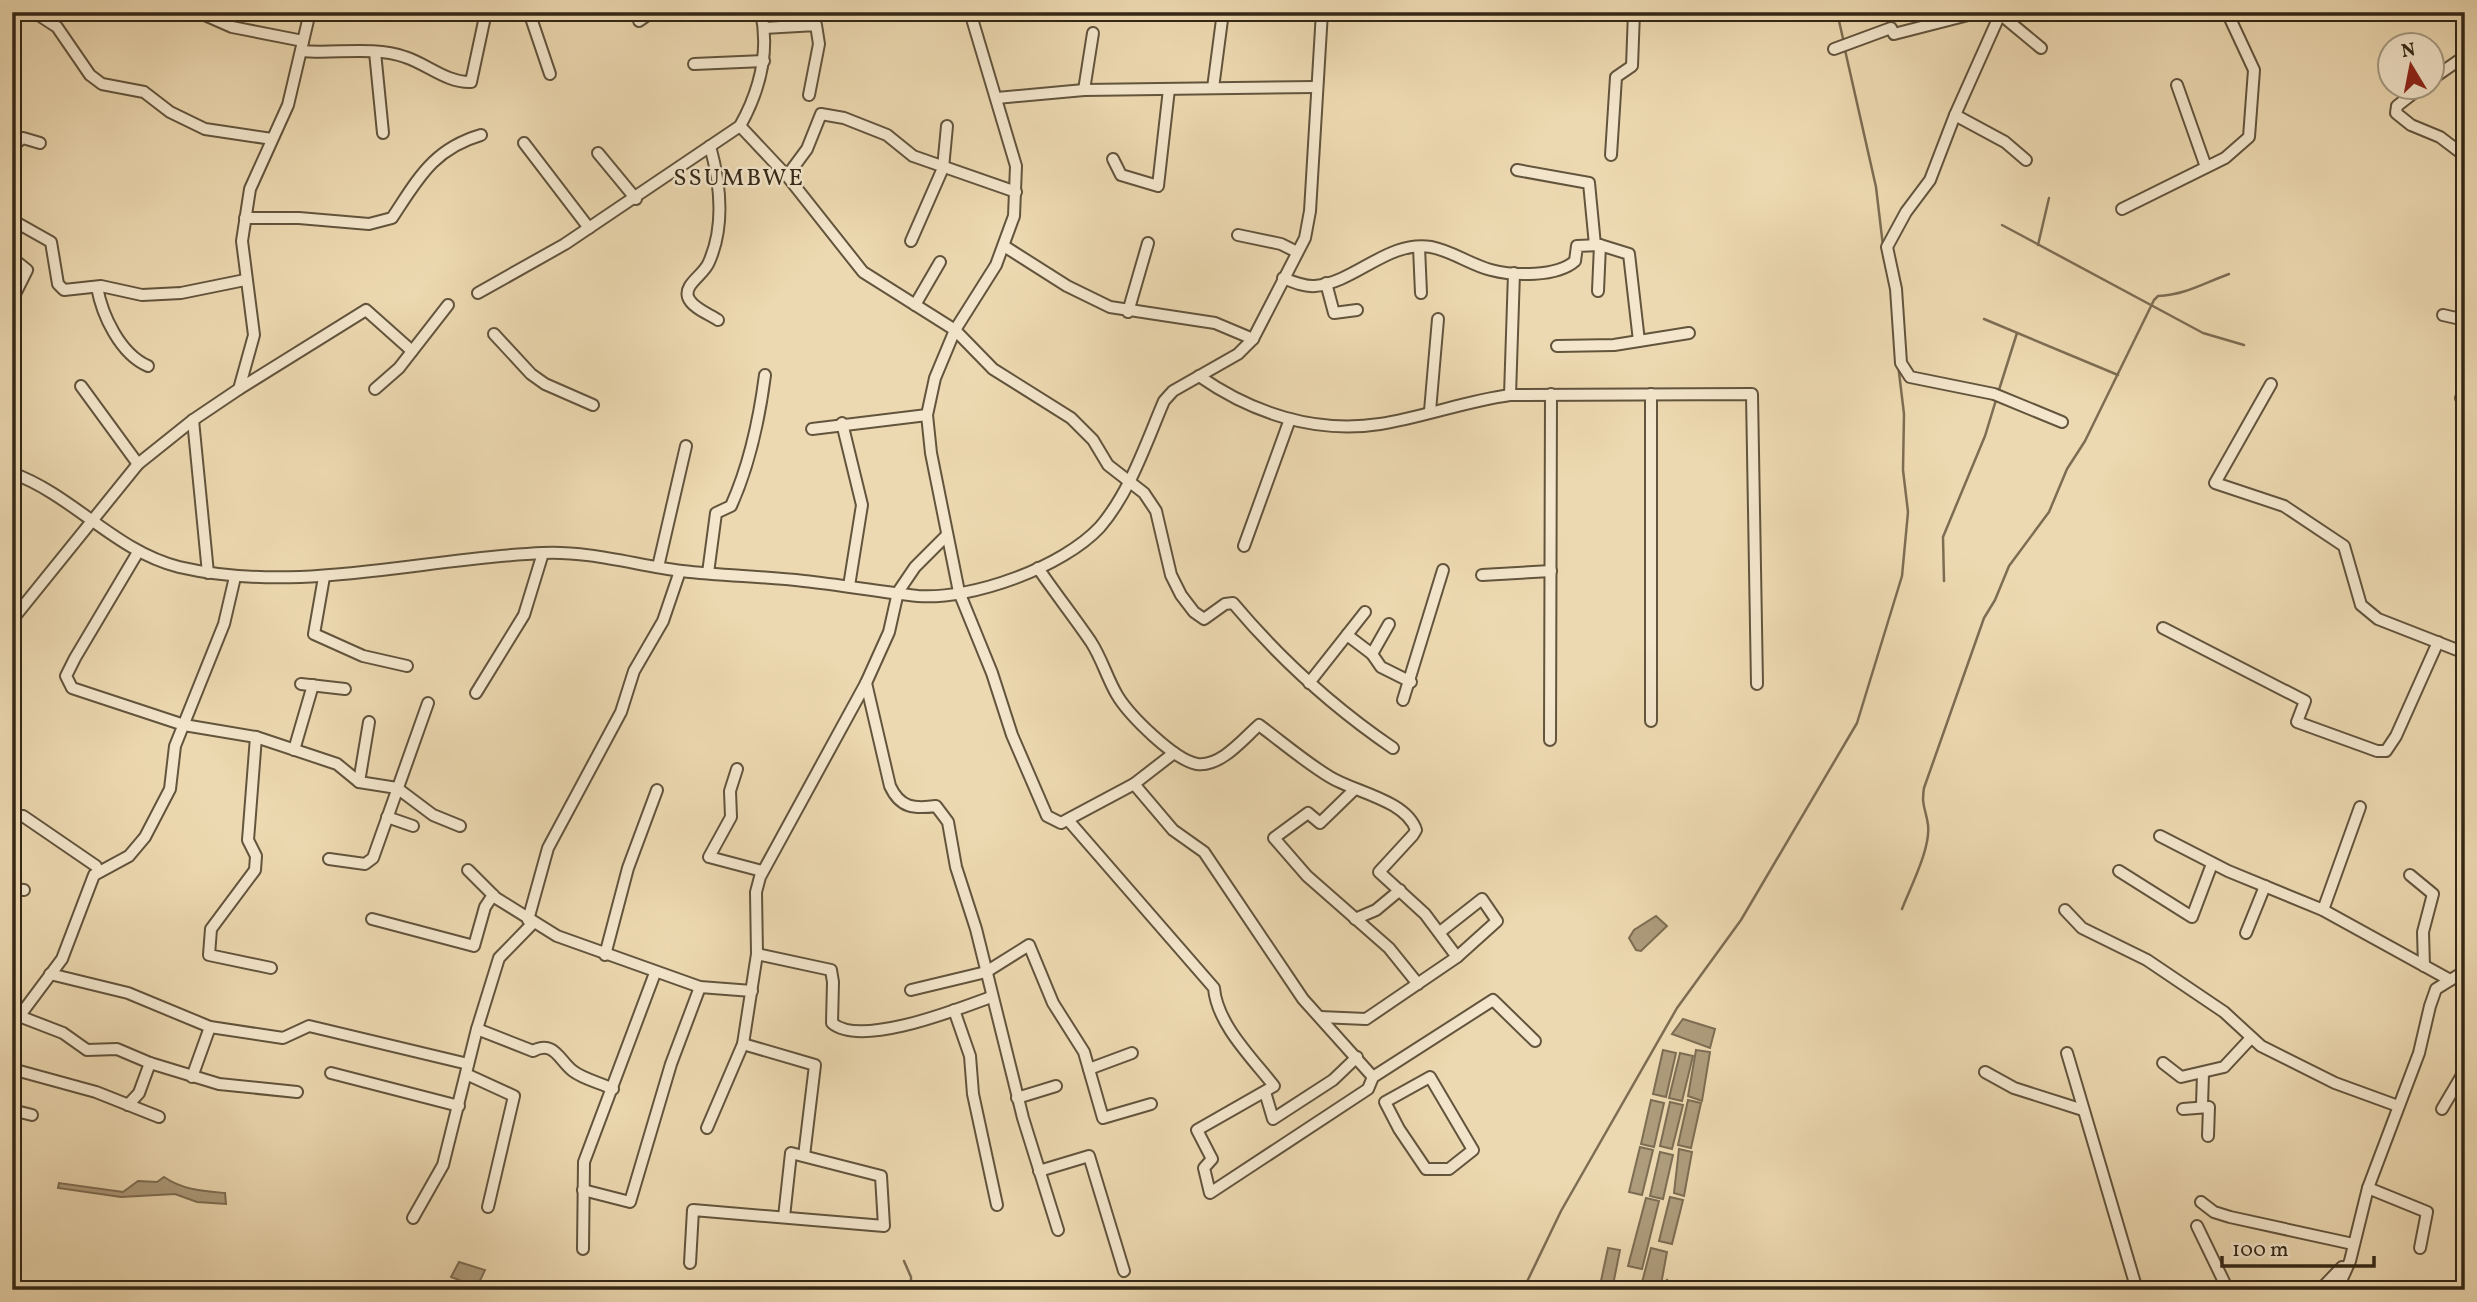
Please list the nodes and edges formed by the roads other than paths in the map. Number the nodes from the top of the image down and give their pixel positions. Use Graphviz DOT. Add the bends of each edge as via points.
graph roads {
  1 [pos="34,12"];
  2 [pos="198,12"];
  3 [pos="310,12"];
  4 [pos="486,12"];
  5 [pos="528,12"];
  6 [pos="652,12"];
  7 [pos="761,12"];
  8 [pos="970,12"];
  9 [pos="1223,12"];
  10 [pos="1322,12"];
  11 [pos="1634,12"];
  12 [pos="1980,12"];
  13 [pos="2227,12"];
  14 [pos="2000,13"];
  15 [pos="639,21"];
  16 [pos="764,28"];
  17 [pos="1093,33"];
  18 [pos="302,46"];
  19 [pos="1841,47"];
  20 [pos="2041,48"];
  21 [pos="375,52"];
  22 [pos="2465,56"];
  23 [pos="764,61"];
  24 [pos="694,64"];
  25 [pos="2446,69"];
  26 [pos="550,74"];
  27 [pos="2177,85"];
  28 [pos="1315,87"];
  29 [pos="1213,88"];
  30 [pos="1169,89"];
  31 [pos="1084,90"];
  32 [pos="809,95"];
  33 [pos="997,98"];
  34 [pos="2402,102"];
  35 [pos="1955,115"];
  36 [pos="740,126"];
  37 [pos="947,126"];
  38 [pos="383,133"];
  39 [pos="481,135"];
  40 [pos="272,139"];
  41 [pos="40,143"];
  42 [pos="524,143"];
  43 [pos="12,146"];
  44 [pos="710,146"];
  45 [pos="598,153"];
  46 [pos="1611,155"];
  47 [pos="2465,156"];
  48 [pos="1112,159"];
  49 [pos="2026,160"];
  50 [pos="2206,167"];
  51 [pos="943,168"];
  52 [pos="1517,170"];
  53 [pos="787,176"];
  54 [pos="1016,192"];
  55 [pos="636,199"];
  56 [pos="2122,209"];
  57 [pos="245,218"];
  58 [pos="12,220"];
  59 [pos="589,228"];
  60 [pos="1238,235"];
  61 [pos="911,241"];
  62 [pos="1148,243"];
  63 [pos="1597,245"];
  64 [pos="1004,246"];
  65 [pos="1419,247"];
  66 [pos="1297,252"];
  67 [pos="12,258"];
  68 [pos="940,262"];
  69 [pos="1514,273"];
  70 [pos="1283,278"];
  71 [pos="245,280"];
  72 [pos="1326,283"];
  73 [pos="97,287"];
  74 [pos="1598,290"];
  75 [pos="16,292"];
  76 [pos="478,293"];
  77 [pos="1421,293"];
  78 [pos="448,305"];
  79 [pos="915,305"];
  80 [pos="1357,310"];
  81 [pos="1128,312"];
  82 [pos="2443,315"];
  83 [pos="1438,319"];
  84 [pos="718,320"];
  85 [pos="2465,320"];
  86 [pos="955,330"];
  87 [pos="1689,333"];
  88 [pos="494,334"];
  89 [pos="1253,339"];
  90 [pos="1639,341"];
  91 [pos="1557,346"];
  92 [pos="412,351"];
  93 [pos="148,366"];
  94 [pos="765,375"];
  95 [pos="1199,376"];
  96 [pos="2271,384"];
  97 [pos="81,386"];
  98 [pos="239,389"];
  99 [pos="374,389"];
  100 [pos="1510,394"];
  101 [pos="1551,394"];
  102 [pos="1651,394"];
  103 [pos="593,405"];
  104 [pos="1430,411"];
  105 [pos="927,415"];
  106 [pos="1290,419"];
  107 [pos="193,420"];
  108 [pos="2062,422"];
  109 [pos="842,423"];
  110 [pos="812,429"];
  111 [pos="686,446"];
  112 [pos="138,464"];
  113 [pos="12,473"];
  114 [pos="1129,479"];
  115 [pos="93,520"];
  116 [pos="947,535"];
  117 [pos="1244,546"];
  118 [pos="138,552"];
  119 [pos="542,553"];
  120 [pos="658,566"];
  121 [pos="1038,568"];
  122 [pos="1443,570"];
  123 [pos="680,571"];
  124 [pos="1551,571"];
  125 [pos="208,573"];
  126 [pos="708,573"];
  127 [pos="1482,575"];
  128 [pos="235,577"];
  129 [pos="324,577"];
  130 [pos="849,586"];
  131 [pos="898,592"];
  132 [pos="959,592"];
  133 [pos="1365,612"];
  134 [pos="12,620"];
  135 [pos="1389,624"];
  136 [pos="2163,628"];
  137 [pos="1347,635"];
  138 [pos="2438,642"];
  139 [pos="2465,653"];
  140 [pos="1372,654"];
  141 [pos="407,666"];
  142 [pos="1411,682"];
  143 [pos="866,683"];
  144 [pos="1309,683"];
  145 [pos="1757,684"];
  146 [pos="345,689"];
  147 [pos="475,693"];
  148 [pos="1403,700"];
  149 [pos="428,703"];
  150 [pos="1651,721"];
  151 [pos="369,722"];
  152 [pos="184,725"];
  153 [pos="256,737"];
  154 [pos="1550,740"];
  155 [pos="1394,748"];
  156 [pos="294,750"];
  157 [pos="1174,753"];
  158 [pos="737,769"];
  159 [pos="359,782"];
  160 [pos="1134,784"];
  161 [pos="397,788"];
  162 [pos="1355,789"];
  163 [pos="657,790"];
  164 [pos="2360,807"];
  165 [pos="23,816"];
  166 [pos="387,817"];
  167 [pos="1068,820"];
  168 [pos="413,826"];
  169 [pos="460,826"];
  170 [pos="2160,836"];
  171 [pos="329,859"];
  172 [pos="2212,863"];
  173 [pos="467,870"];
  174 [pos="98,871"];
  175 [pos="762,871"];
  176 [pos="2119,871"];
  177 [pos="2410,875"];
  178 [pos="2265,886"];
  179 [pos="12,889"];
  180 [pos="24,890"];
  181 [pos="1399,890"];
  182 [pos="493,895"];
  183 [pos="2065,910"];
  184 [pos="2323,910"];
  185 [pos="372,919"];
  186 [pos="1355,919"];
  187 [pos="531,921"];
  188 [pos="1440,932"];
  189 [pos="2246,933"];
  190 [pos="757,954"];
  191 [pos="605,955"];
  192 [pos="1457,957"];
  193 [pos="2424,966"];
  194 [pos="271,968"];
  195 [pos="2465,971"];
  196 [pos="986,972"];
  197 [pos="655,973"];
  198 [pos="50,974"];
  199 [pos="2450,980"];
  200 [pos="1418,984"];
  201 [pos="700,987"];
  202 [pos="911,990"];
  203 [pos="752,991"];
  204 [pos="991,997"];
  205 [pos="954,1010"];
  206 [pos="19,1016"];
  207 [pos="1320,1017"];
  208 [pos="12,1026"];
  209 [pos="210,1027"];
  210 [pos="477,1029"];
  211 [pos="2251,1038"];
  212 [pos="1535,1041"];
  213 [pos="743,1044"];
  214 [pos="1132,1053"];
  215 [pos="2067,1053"];
  216 [pos="1357,1057"];
  217 [pos="150,1063"];
  218 [pos="2163,1063"];
  219 [pos="12,1069"];
  220 [pos="467,1069"];
  221 [pos="1089,1069"];
  222 [pos="2465,1070"];
  223 [pos="1985,1072"];
  224 [pos="331,1073"];
  225 [pos="2203,1073"];
  226 [pos="192,1077"];
  227 [pos="1373,1077"];
  228 [pos="1056,1086"];
  229 [pos="613,1089"];
  230 [pos="1265,1091"];
  231 [pos="297,1092"];
  232 [pos="1017,1098"];
  233 [pos="1151,1104"];
  234 [pos="128,1105"];
  235 [pos="2202,1105"];
  236 [pos="459,1106"];
  237 [pos="2398,1106"];
  238 [pos="2183,1109"];
  239 [pos="2442,1109"];
  240 [pos="12,1110"];
  241 [pos="2083,1110"];
  242 [pos="32,1115"];
  243 [pos="159,1117"];
  244 [pos="707,1128"];
  245 [pos="2208,1136"];
  246 [pos="1417,1153"];
  247 [pos="804,1156"];
  248 [pos="1039,1171"];
  249 [pos="2368,1188"];
  250 [pos="583,1190"];
  251 [pos="2201,1202"];
  252 [pos="997,1205"];
  253 [pos="488,1207"];
  254 [pos="784,1217"];
  255 [pos="413,1218"];
  256 [pos="2197,1226"];
  257 [pos="1058,1230"];
  258 [pos="2353,1244"];
  259 [pos="2420,1248"];
  260 [pos="583,1249"];
  261 [pos="2350,1261"];
  262 [pos="690,1263"];
  263 [pos="1124,1271"];
  264 [pos="2137,1290"];
  265 [pos="2228,1290"];
  266 [pos="2320,1290"];
  267 [pos="2337,1290"];
  1 -- 40 [label="street" via="57,27 90,75 102,84 144,92 170,112 205,129"];
  2 -- 18 [label="street" via="232,27"];
  3 -- 18 [label="street"];
  4 -- 21 [label="street" via="471,82 430,70 406,57"];
  5 -- 26 [label="street"];
  6 -- 15 [label="street"];
  7 -- 16 [label="street"];
  8 -- 33 [label="street"];
  9 -- 29 [label="street"];
  10 -- 28 [label="street"];
  11 -- 46 [label="street" via="1632,66 1616,77"];
  12 -- 19 [label="street" via="1895,34 1891,28"];
  13 -- 50 [label="street" via="2254,70 2252,127 2238,148"];
  14 -- 20 [label="street"];
  14 -- 35 [label="street"];
  16 -- 23 [label="street"];
  16 -- 32 [label="street" via="816,25 819,44"];
  17 -- 31 [label="street"];
  18 -- 21 [label="street"];
  18 -- 40 [label="street" via="288,105"];
  21 -- 38 [label="street"];
  22 -- 25 [label="street"];
  23 -- 24 [label="street"];
  23 -- 36 [label="street" via="754,101"];
  27 -- 50 [label="street"];
  28 -- 29 [label="street"];
  28 -- 66 [label="street" via="1314,177 1305,238"];
  29 -- 30 [label="street"];
  30 -- 31 [label="street"];
  30 -- 48 [label="street" via="1158,186 1121,175"];
  31 -- 33 [label="street"];
  33 -- 54 [label="street" via="1016,166"];
  34 -- 47 [label="street" via="2396,113"];
  35 -- 49 [label="street" via="2005,142"];
  35 -- 108 [label="street" via="1930,180 1887,247 1896,289 1901,363 1910,377 1998,395"];
  36 -- 44 [label="street"];
  36 -- 53 [label="street"];
  37 -- 51 [label="street"];
  39 -- 57 [label="street" via="456,142 426,166 392,218 369,224"];
  40 -- 57 [label="street" via="250,189"];
  41 -- 43 [label="street" via="23,138"];
  42 -- 59 [label="street"];
  44 -- 55 [label="street"];
  44 -- 84 [label="street" via="720,187 720,212 709,262 688,287 688,296 692,304"];
  45 -- 55 [label="street"];
  50 -- 56 [label="street"];
  51 -- 53 [label="street" via="912,156 887,135 821,114 807,149"];
  51 -- 54 [label="street"];
  51 -- 61 [label="street"];
  52 -- 63 [label="street" via="1589,183"];
  53 -- 79 [label="street" via="863,272"];
  54 -- 64 [label="street"];
  55 -- 59 [label="street"];
  57 -- 71 [label="street"];
  58 -- 73 [label="street" via="51,242 58,284 64,290"];
  59 -- 76 [label="street"];
  60 -- 66 [label="street"];
  62 -- 81 [label="street"];
  63 -- 69 [label="street" via="1577,246 1575,261 1559,270"];
  63 -- 74 [label="street"];
  63 -- 90 [label="street" via="1629,254"];
  64 -- 81 [label="street" via="1067,286"];
  64 -- 86 [label="street"];
  65 -- 69 [label="street"];
  65 -- 72 [label="street" via="1405,247"];
  65 -- 77 [label="street"];
  66 -- 70 [label="street"];
  67 -- 75 [label="street" via="27,270"];
  68 -- 79 [label="street"];
  69 -- 100 [label="street"];
  70 -- 72 [label="street" via="1304,285"];
  70 -- 89 [label="street"];
  71 -- 73 [label="street" via="181,293 142,295"];
  71 -- 98 [label="street" via="254,335"];
  72 -- 80 [label="street" via="1334,313"];
  73 -- 93 [label="street" via="107,322 131,354"];
  78 -- 92 [label="street"];
  79 -- 86 [label="street"];
  81 -- 89 [label="street" via="1215,323"];
  82 -- 85 [label="street"];
  83 -- 104 [label="street"];
  86 -- 105 [label="street" via="935,377"];
  86 -- 114 [label="street" via="993,369 1071,418 1093,440 1108,465"];
  87 -- 90 [label="street"];
  88 -- 103 [label="street" via="531,374"];
  89 -- 95 [label="street" via="1238,354"];
  90 -- 91 [label="street"];
  92 -- 98 [label="street" via="366,310"];
  92 -- 99 [label="street"];
  94 -- 126 [label="street" via="759,423 736,495 731,506 716,513"];
  95 -- 106 [label="street" via="1230,397"];
  95 -- 114 [label="street" via="1164,401"];
  96 -- 138 [label="street" via="2215,482 2284,506 2344,546 2361,605 2378,619"];
  97 -- 112 [label="street"];
  98 -- 107 [label="street"];
  100 -- 101 [label="street"];
  100 -- 104 [label="street"];
  101 -- 102 [label="street"];
  101 -- 124 [label="street"];
  102 -- 145 [label="street" via="1752,394"];
  102 -- 150 [label="street"];
  104 -- 106 [label="street" via="1347,428"];
  105 -- 109 [label="street"];
  105 -- 116 [label="street"];
  106 -- 117 [label="street"];
  107 -- 112 [label="street"];
  107 -- 125 [label="street"];
  109 -- 110 [label="street"];
  109 -- 130 [label="street" via="862,505"];
  111 -- 120 [label="street"];
  112 -- 115 [label="street"];
  113 -- 115 [label="street" via="54,492"];
  114 -- 121 [label="street" via="1120,499 1091,536"];
  114 -- 144 [label="street" via="1156,511 1171,575 1194,612 1204,619 1233,603"];
  115 -- 118 [label="street"];
  115 -- 134 [label="street"];
  116 -- 131 [label="street"];
  116 -- 132 [label="street"];
  118 -- 125 [label="street"];
  118 -- 152 [label="street" via="75,658 67,683 100,699"];
  119 -- 120 [label="street" via="605,556"];
  119 -- 129 [label="street"];
  119 -- 147 [label="street" via="524,615"];
  120 -- 123 [label="street"];
  121 -- 132 [label="street"];
  121 -- 157 [label="street" via="1091,642 1117,695"];
  122 -- 142 [label="street"];
  123 -- 126 [label="street"];
  123 -- 187 [label="street" via="663,621 634,671 621,712 548,848"];
  124 -- 127 [label="street"];
  124 -- 154 [label="street"];
  125 -- 128 [label="street"];
  126 -- 130 [label="street"];
  128 -- 129 [label="street"];
  128 -- 152 [label="street" via="224,624"];
  129 -- 141 [label="street" via="314,634 363,656"];
  130 -- 131 [label="street"];
  131 -- 132 [label="street" via="919,596"];
  131 -- 143 [label="street" via="889,632"];
  132 -- 167 [label="street" via="1047,816 1061,823"];
  133 -- 137 [label="street"];
  135 -- 140 [label="street"];
  136 -- 138 [label="street" via="2305,701 2297,722 2377,751 2386,751 2396,736"];
  137 -- 140 [label="street"];
  137 -- 144 [label="street"];
  138 -- 139 [label="street"];
  140 -- 142 [label="street" via="1381,667"];
  142 -- 148 [label="street"];
  143 -- 175 [label="street"];
  143 -- 196 [label="street" via="897,800 906,807 936,806 948,822"];
  144 -- 155 [label="street"];
  146 -- 156 [label="street" via="307,685"];
  149 -- 161 [label="street"];
  151 -- 159 [label="street"];
  152 -- 153 [label="street"];
  152 -- 174 [label="street" via="175,746 170,789 145,837 129,856"];
  153 -- 156 [label="street"];
  153 -- 194 [label="street" via="248,840 256,856 255,870 211,929 209,955"];
  156 -- 159 [label="street" via="337,764"];
  157 -- 160 [label="street"];
  157 -- 162 [label="street" via="1197,764 1211,762 1228,754 1259,725 1328,776"];
  158 -- 175 [label="street" via="730,791 731,817 709,857"];
  159 -- 161 [label="street"];
  160 -- 167 [label="street"];
  160 -- 207 [label="street" via="1173,830 1203,852 1277,963"];
  161 -- 166 [label="street"];
  161 -- 169 [label="street" via="433,815"];
  162 -- 181 [label="street" via="1373,794 1413,822 1413,835 1379,872"];
  162 -- 186 [label="street" via="1320,823 1308,813 1274,838 1307,876"];
  163 -- 191 [label="street" via="628,868"];
  164 -- 184 [label="street"];
  165 -- 174 [label="street"];
  166 -- 168 [label="street"];
  166 -- 171 [label="street" via="369,863"];
  167 -- 230 [label="street" via="1214,988 1215,1002 1225,1020 1274,1086"];
  170 -- 172 [label="street"];
  172 -- 176 [label="street" via="2192,917"];
  172 -- 178 [label="street"];
  173 -- 182 [label="street"];
  174 -- 198 [label="street" via="71,940"];
  175 -- 190 [label="street" via="756,892"];
  177 -- 193 [label="street" via="2433,894 2423,932"];
  178 -- 184 [label="street"];
  178 -- 189 [label="street"];
  179 -- 180 [label="street"];
  181 -- 186 [label="street" via="1376,910"];
  181 -- 188 [label="street"];
  182 -- 185 [label="street" via="474,946"];
  182 -- 187 [label="street"];
  183 -- 211 [label="street" via="2082,928 2147,960 2224,1012"];
  184 -- 193 [label="street"];
  186 -- 200 [label="street" via="1389,947"];
  187 -- 191 [label="street"];
  187 -- 210 [label="street" via="499,958"];
  188 -- 192 [label="street"];
  188 -- 192 [label="street" via="1482,900 1497,921"];
  190 -- 203 [label="street"];
  190 -- 205 [label="street" via="831,970 832,1023 851,1032 874,1031"];
  191 -- 197 [label="street"];
  192 -- 200 [label="street"];
  193 -- 199 [label="street"];
  195 -- 199 [label="street"];
  196 -- 202 [label="street"];
  196 -- 204 [label="street"];
  196 -- 221 [label="street" via="1029,945 1053,1003 1084,1052"];
  197 -- 201 [label="street"];
  197 -- 229 [label="street"];
  198 -- 206 [label="street"];
  198 -- 209 [label="street" via="128,993"];
  199 -- 237 [label="street" via="2436,989 2419,1053"];
  200 -- 207 [label="street" via="1366,1019"];
  201 -- 203 [label="street"];
  201 -- 250 [label="street" via="671,1064 630,1202"];
  203 -- 213 [label="street"];
  204 -- 205 [label="street"];
  204 -- 232 [label="street"];
  205 -- 252 [label="street" via="971,1056 973,1094"];
  206 -- 208 [label="street"];
  206 -- 217 [label="street" via="63,1033 87,1050 117,1049"];
  207 -- 216 [label="street"];
  209 -- 220 [label="street" via="283,1038 309,1026"];
  209 -- 226 [label="street"];
  210 -- 220 [label="street"];
  210 -- 229 [label="street" via="533,1051 550,1049 572,1071"];
  211 -- 225 [label="street" via="2224,1067"];
  211 -- 237 [label="street" via="2335,1083"];
  212 -- 227 [label="street" via="1493,1000"];
  213 -- 244 [label="street"];
  213 -- 247 [label="street" via="815,1065"];
  214 -- 221 [label="street"];
  215 -- 241 [label="street"];
  216 -- 227 [label="street"];
  216 -- 230 [label="street" via="1333,1080 1273,1119"];
  217 -- 226 [label="street"];
  217 -- 234 [label="street" via="139,1093"];
  218 -- 225 [label="street" via="2181,1077"];
  219 -- 234 [label="street"];
  220 -- 236 [label="street"];
  220 -- 253 [label="street" via="514,1096"];
  221 -- 233 [label="street" via="1103,1118"];
  222 -- 239 [label="street"];
  223 -- 241 [label="street" via="2014,1088"];
  224 -- 236 [label="street"];
  225 -- 235 [label="street"];
  226 -- 231 [label="street" via="263,1091"];
  227 -- 230 [label="street" via="1367,1089 1210,1193 1204,1168 1212,1159 1196,1130"];
  228 -- 232 [label="street"];
  229 -- 250 [label="street" via="584,1162"];
  232 -- 248 [label="street"];
  234 -- 243 [label="street"];
  235 -- 238 [label="street"];
  235 -- 245 [label="street" via="2209,1107"];
  236 -- 255 [label="street" via="443,1165"];
  237 -- 249 [label="street"];
  240 -- 242 [label="street"];
  241 -- 264 [label="street"];
  246 -- 246 [label="street" via="1385,1102 1430,1077 1474,1150 1449,1168 1426,1169"];
  247 -- 254 [label="street" via="791,1153"];
  247 -- 254 [label="street" via="881,1175 884,1226"];
  248 -- 257 [label="street"];
  248 -- 263 [label="street" via="1089,1156"];
  249 -- 258 [label="street"];
  249 -- 259 [label="street" via="2427,1212"];
  250 -- 260 [label="street"];
  251 -- 258 [label="street" via="2230,1217"];
  254 -- 262 [label="street" via="693,1210"];
  256 -- 265 [label="street"];
  258 -- 261 [label="street"];
  261 -- 266 [label="street"];
  261 -- 267 [label="street"];
}
